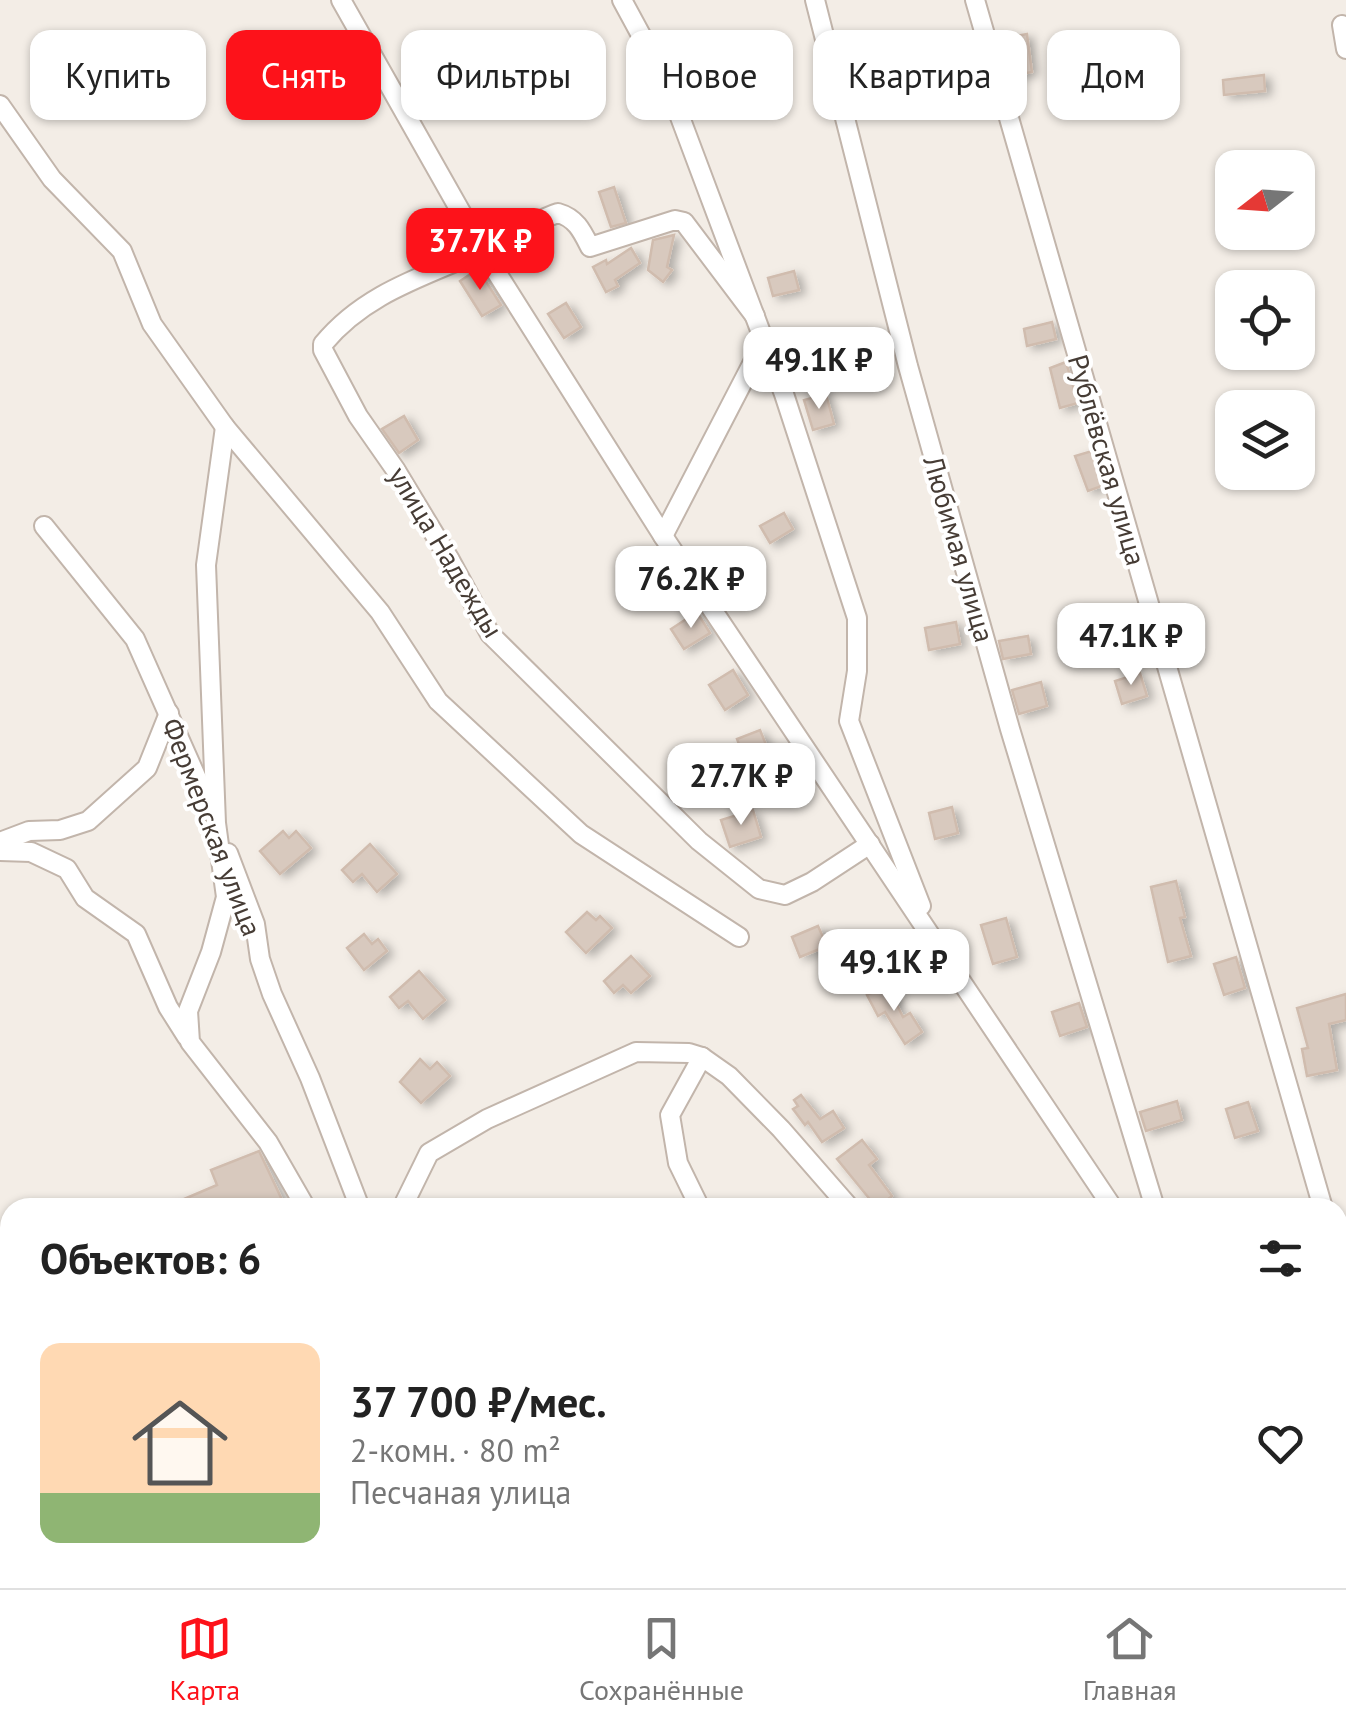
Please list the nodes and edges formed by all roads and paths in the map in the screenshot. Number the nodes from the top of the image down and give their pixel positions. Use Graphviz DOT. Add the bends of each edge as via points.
graph roads {
  1 [pos="341,0"];
  2 [pos="622,0"];
  3 [pos="975,0"];
  4 [pos="820,1"];
  5 [pos="1342,25"];
  6 [pos="1346,48"];
  7 [pos="0,104"];
  8 [pos="483,250"];
  9 [pos="755,316"];
  10 [pos="764,341"];
  11 [pos="225,427"];
  12 [pos="44,526"];
  13 [pos="662,536"];
  14 [pos="170,713"];
  15 [pos="216,822"];
  16 [pos="0,842"];
  17 [pos="870,844"];
  18 [pos="0,851"];
  19 [pos="739,937"];
  20 [pos="934,939"];
  21 [pos="190,1042"];
  22 [pos="702,1058"];
  23 [pos="300,1198"];
  24 [pos="356,1198"];
  25 [pos="407,1198"];
  26 [pos="695,1198"];
  27 [pos="841,1198"];
  28 [pos="1106,1198"];
  29 [pos="1152,1198"];
  30 [pos="1320,1198"];
  1 -- 8 [label="street"];
  2 -- 9 [label="street" via="668,85"];
  3 -- 30 [label="street, Рублёвская улица"];
  4 -- 29 [label="street, Любимая улица" via="940,481"];
  5 -- 6 [label="street"];
  7 -- 11 [label="street" via="52,179 122,251 152,324"];
  8 -- 9 [label="street" via="558,213 569,216 596,247 676,220"];
  8 -- 13 [label="street"];
  8 -- 17 [label="street, улица Надежды" via="377,296 323,344 324,358 490,634 699,842 759,890 785,895"];
  9 -- 10 [label="street"];
  10 -- 13 [label="street"];
  10 -- 20 [label="street" via="857,618 849,721"];
  11 -- 15 [label="street" via="206,565"];
  11 -- 19 [label="street" via="380,612 438,701 581,834"];
  12 -- 14 [label="street, Фермерская улица" via="135,639"];
  13 -- 17 [label="street"];
  14 -- 15 [label="street, Фермерская улица"];
  14 -- 16 [label="street" via="147,768 88,820"];
  15 -- 21 [label="street" via="226,897 188,1011"];
  15 -- 24 [label="street, Фермерская улица" via="272,994"];
  17 -- 20 [label="street"];
  18 -- 21 [label="street" via="31,852 67,870 85,898 136,934"];
  20 -- 28 [label="street"];
  21 -- 23 [label="street" via="268,1142"];
  22 -- 25 [label="street" via="636,1052 486,1120 430,1152"];
  22 -- 26 [label="street" via="670,1114 678,1163"];
  22 -- 27 [label="street" via="782,1129"];
}
